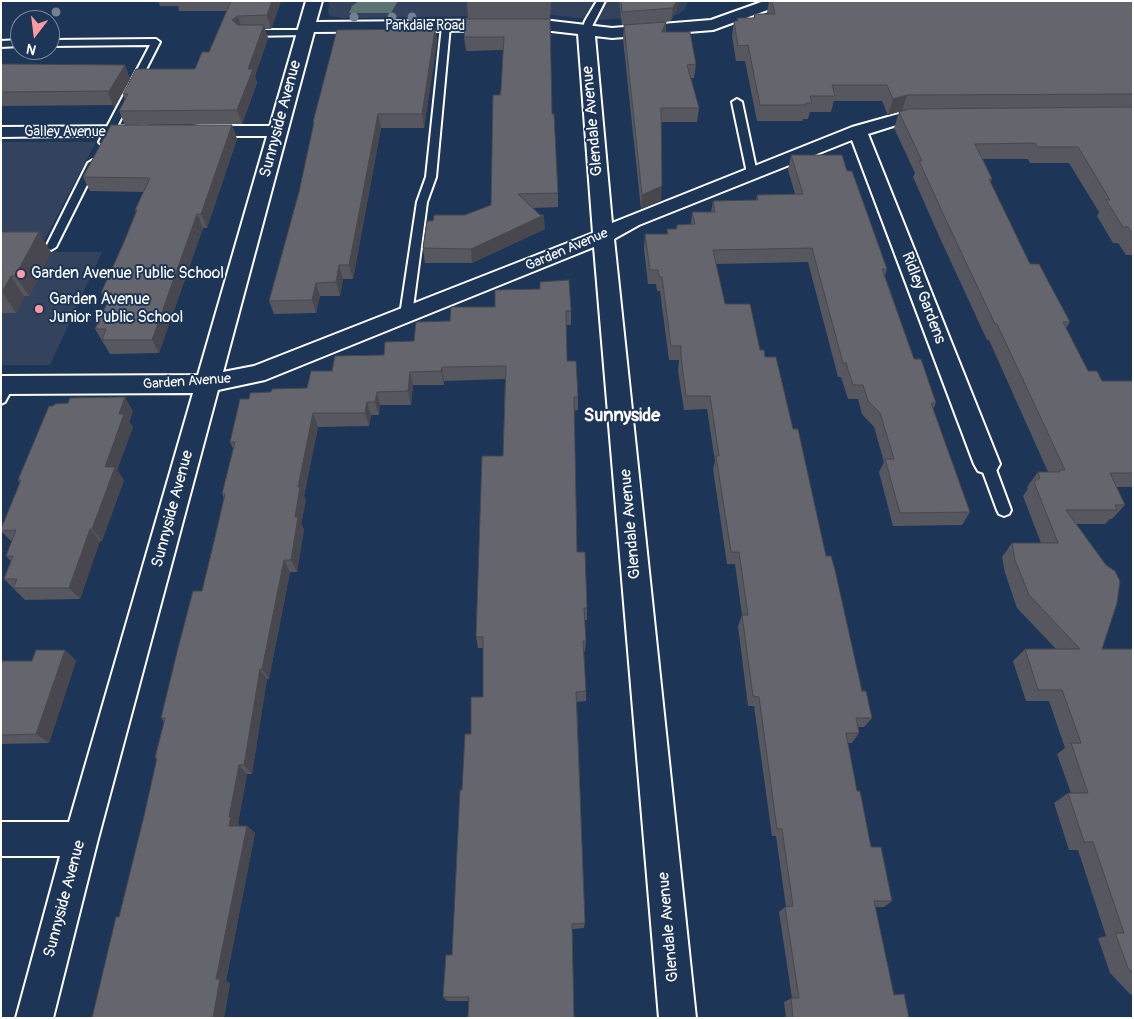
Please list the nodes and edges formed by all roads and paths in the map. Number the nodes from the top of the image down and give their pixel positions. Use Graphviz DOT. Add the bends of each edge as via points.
graph roads {
  1 [pos="314,1"];
  2 [pos="601,1"];
  3 [pos="778,1"];
  4 [pos="724,4"];
  5 [pos="742,14"];
  6 [pos="446,26"];
  7 [pos="306,30"];
  8 [pos="586,30"];
  9 [pos="242,34"];
  10 [pos="60,43"];
  11 [pos="737,102"];
  12 [pos="952,116"];
  13 [pos="278,130"];
  14 [pos="158,131"];
  15 [pos="177,131"];
  16 [pos="858,131"];
  17 [pos="1,132"];
  18 [pos="110,132"];
  19 [pos="752,173"];
  20 [pos="603,236"];
  21 [pos="51,247"];
  22 [pos="406,315"];
  23 [pos="208,383"];
  24 [pos="4,389"];
  25 [pos="987,464"];
  26 [pos="1004,510"];
  27 [pos="1,839"];
  28 [pos="81,839"];
  29 [pos="34,1018"];
  30 [pos="678,1018"];
  1 -- 7 [label="street, Sunnyside Avenue"];
  2 -- 8 [label="lane"];
  3 -- 5 [label="street, Parkdale Road"];
  4 -- 5 [label="street"];
  5 -- 8 [label="street, Parkdale Road" via="713,25 612,33"];
  6 -- 7 [label="street, Parkdale Road"];
  6 -- 8 [label="street, Parkdale Road" via="543,25"];
  6 -- 22 [label="lane" via="431,176 422,202"];
  7 -- 9 [label="lane"];
  7 -- 13 [label="street, Sunnyside Avenue"];
  8 -- 20 [label="street, Glendale Avenue"];
  10 -- 18 [label="lane" via="156,42"];
  11 -- 19 [label="lane"];
  12 -- 16 [label="street, Garden Avenue" via="902,118"];
  13 -- 15 [label="street"];
  13 -- 23 [label="street, Sunnyside Avenue"];
  14 -- 18 [label="street, Galley Avenue"];
  16 -- 19 [label="street, Garden Avenue"];
  16 -- 25 [label="street, Ridley Gardens"];
  17 -- 18 [label="street, Galley Avenue"];
  18 -- 21 [label="lane"];
  19 -- 20 [label="street, Garden Avenue" via="632,221"];
  20 -- 22 [label="street, Garden Avenue"];
  20 -- 30 [label="street, Glendale Avenue"];
  22 -- 23 [label="street, Garden Avenue" via="257,374"];
  23 -- 24 [label="street, Garden Avenue"];
  23 -- 28 [label="street, Sunnyside Avenue"];
  25 -- 26 [label="lane"];
  27 -- 28 [label="street"];
  28 -- 29 [label="street, Sunnyside Avenue"];
}
